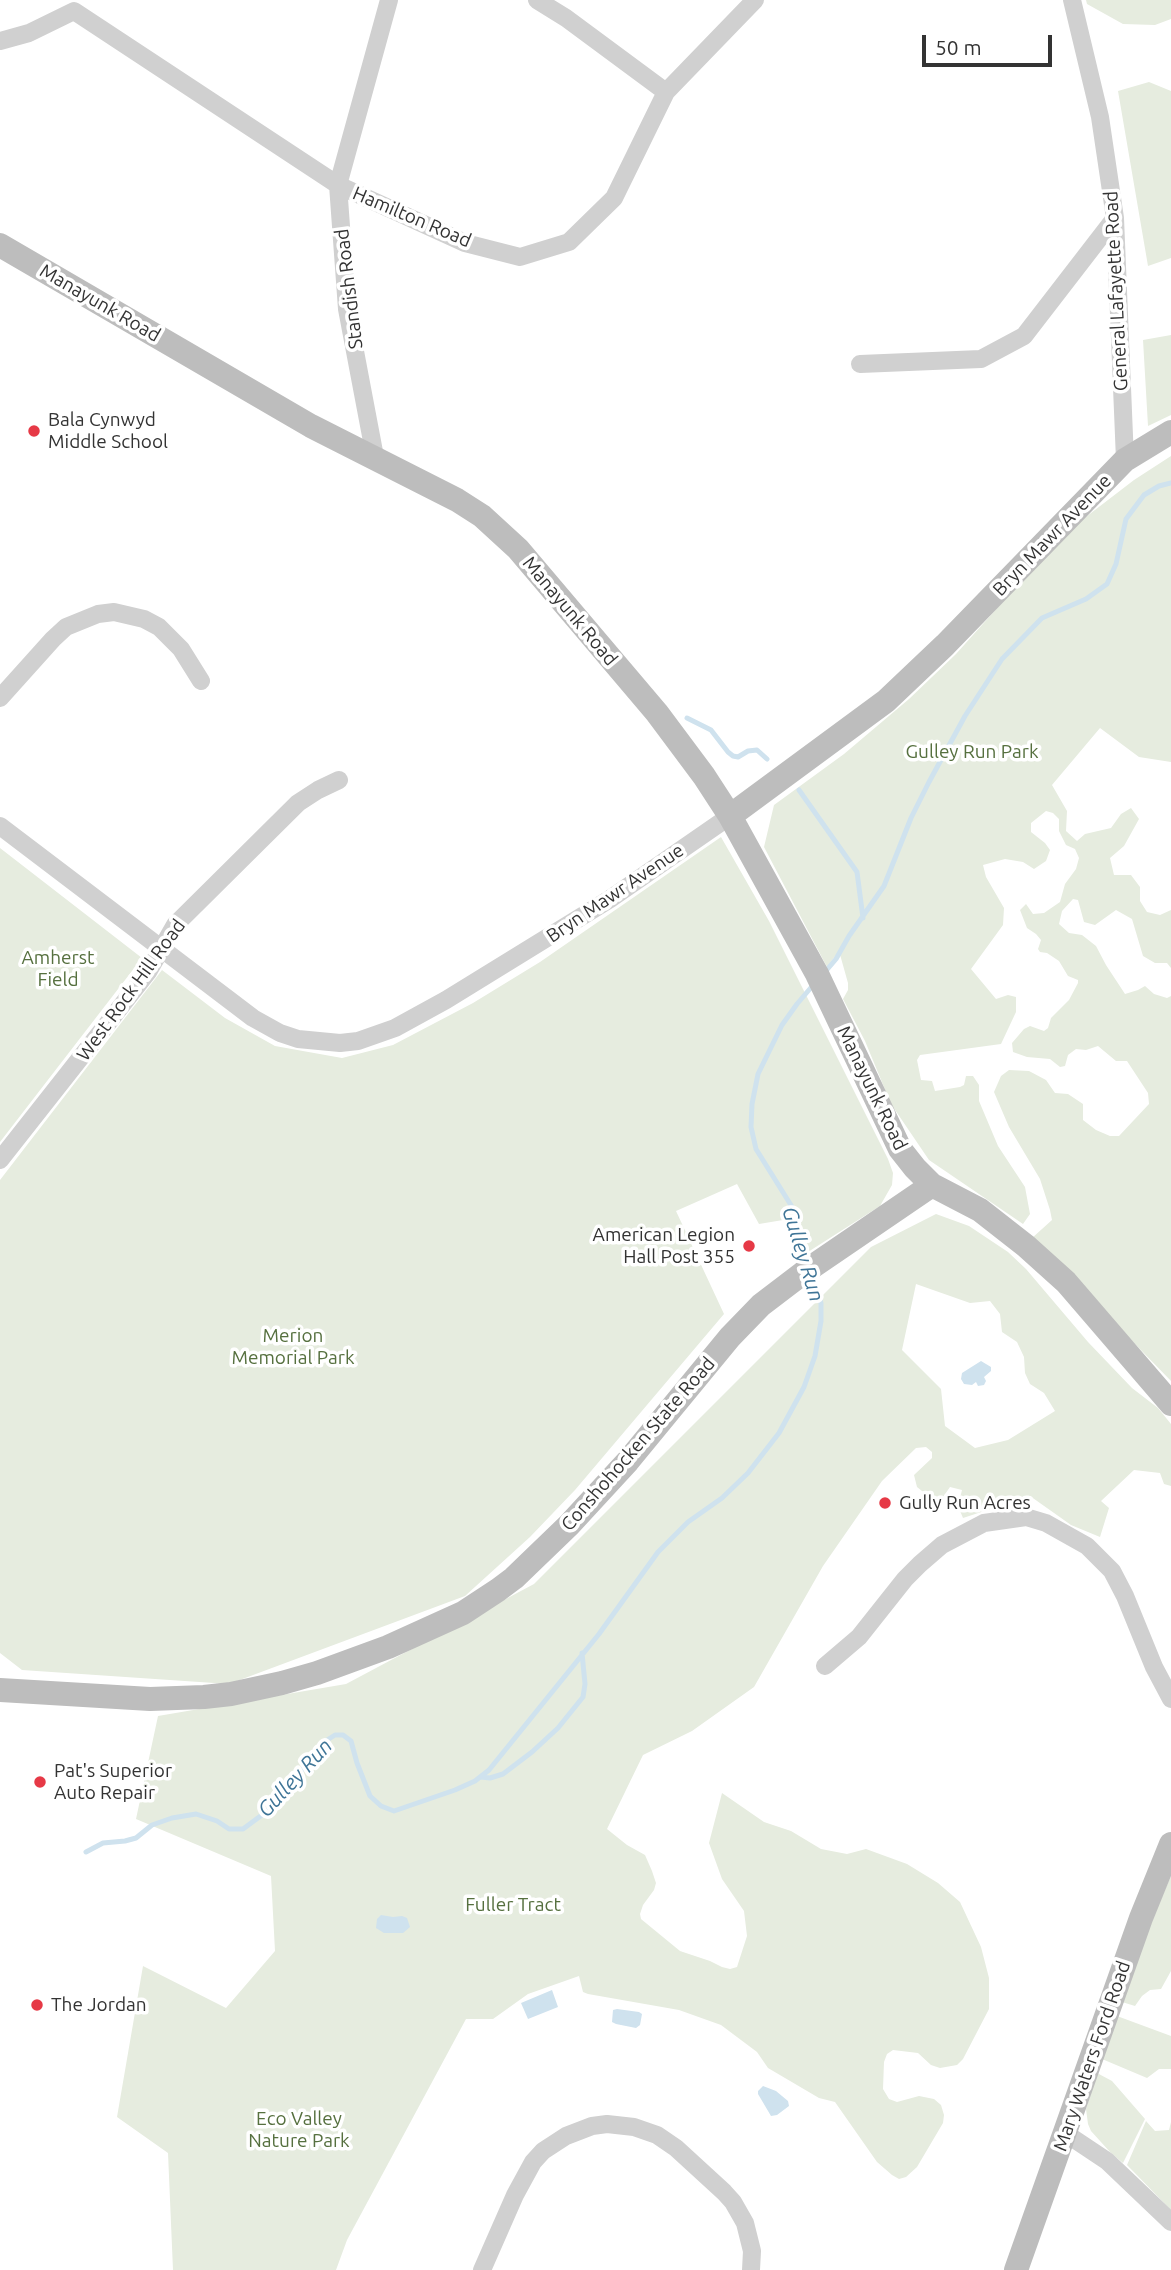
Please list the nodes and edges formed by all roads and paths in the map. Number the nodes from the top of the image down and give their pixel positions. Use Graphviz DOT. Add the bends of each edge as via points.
graph roads {
  1 [pos="389,0"];
  2 [pos="537,0"];
  3 [pos="755,0"];
  4 [pos="1072,0"];
  5 [pos="71,6"];
  6 [pos="0,41"];
  7 [pos="666,92"];
  8 [pos="338,185"];
  9 [pos="1115,218"];
  10 [pos="0,245"];
  11 [pos="860,364"];
  12 [pos="1171,432"];
  13 [pos="375,457"];
  14 [pos="1125,460"];
  15 [pos="201,681"];
  16 [pos="0,698"];
  17 [pos="339,780"];
  18 [pos="730,816"];
  19 [pos="0,826"];
  20 [pos="162,949"];
  21 [pos="0,1160"];
  22 [pos="932,1185"];
  23 [pos="1171,1404"];
  24 [pos="825,1666"];
  25 [pos="0,1690"];
  26 [pos="1171,1699"];
  27 [pos="1171,1844"];
  28 [pos="1065,2133"];
  29 [pos="1171,2222"];
  30 [pos="482,2270"];
  31 [pos="751,2270"];
  32 [pos="1016,2270"];
  1 -- 8 [label="street, Standish Road"];
  2 -- 7 [label="street"];
  3 -- 7 [label="street, Hamilton Road"];
  4 -- 9 [label="street, General Lafayette Road" via="1100,117"];
  5 -- 6 [label="street, Hamilton Road" via="29,33"];
  5 -- 8 [label="street, Hamilton Road"];
  7 -- 8 [label="street, Hamilton Road" via="614,198 569,242 520,257 465,243"];
  8 -- 13 [label="street, Standish Road" via="347,309"];
  9 -- 11 [label="street" via="1024,335 981,359"];
  9 -- 14 [label="street, General Lafayette Road"];
  10 -- 13 [label="street, Manayunk Road" via="312,426"];
  12 -- 14 [label="street, Bryn Mawr Avenue"];
  13 -- 18 [label="street, Manayunk Road" via="482,516 518,549 657,713"];
  14 -- 18 [label="street, Bryn Mawr Avenue" via="886,701"];
  15 -- 16 [label="street" via="181,649 159,627 130,614 106,613 66,627"];
  17 -- 20 [label="street, West Rock Hill Road" via="280,820 175,925"];
  18 -- 20 [label="street, Bryn Mawr Avenue" via="493,973 415,1019 358,1041 319,1042 280,1033 229,1001"];
  18 -- 22 [label="street, Manayunk Road" via="819,978 900,1149"];
  19 -- 20 [label="street, Bryn Mawr Avenue"];
  20 -- 21 [label="street, West Rock Hill Road"];
  22 -- 23 [label="street" via="980,1210 1066,1282"];
  22 -- 25 [label="street, Conshohocken State Road" via="808,1269 745,1321 569,1525 498,1590 463,1613 340,1665 231,1694 150,1699"];
  24 -- 26 [label="street" via="859,1637 905,1579 942,1545 985,1523 1026,1517 1087,1546 1112,1571"];
  27 -- 28 [label="street, Mary Waters Ford Road"];
  28 -- 29 [label="street" via="1107,2161"];
  28 -- 32 [label="street, Mary Waters Ford Road"];
  30 -- 31 [label="street" via="533,2162 566,2136 607,2124 657,2135 724,2192 745,2224"];
}
